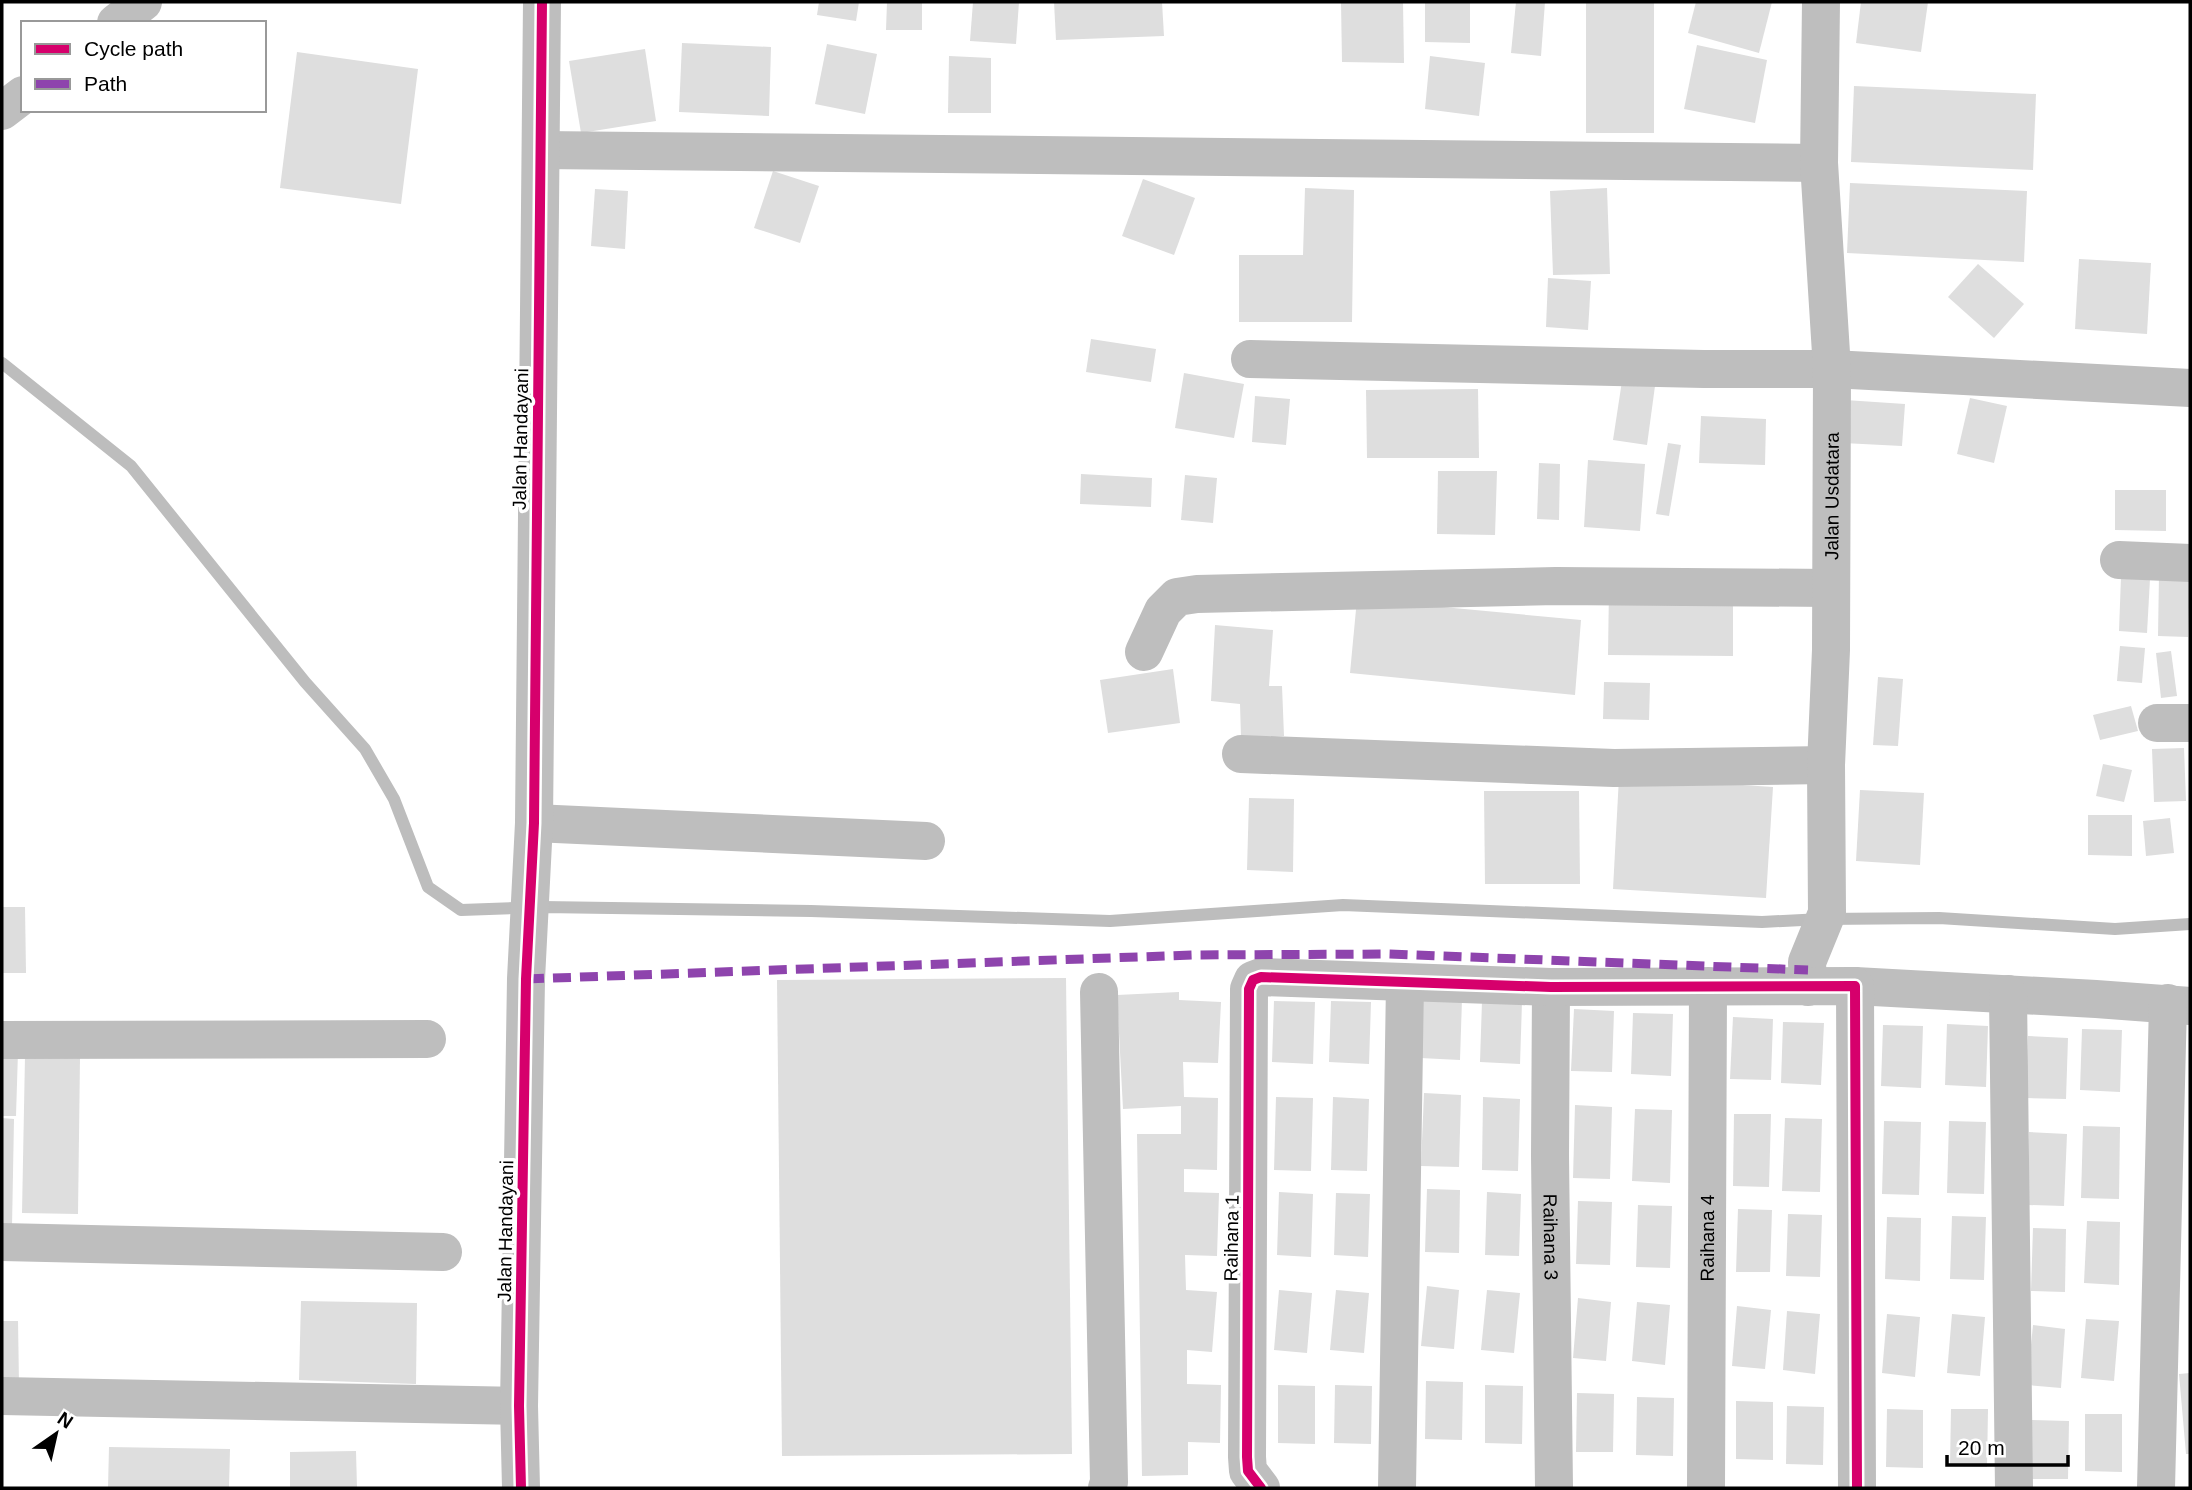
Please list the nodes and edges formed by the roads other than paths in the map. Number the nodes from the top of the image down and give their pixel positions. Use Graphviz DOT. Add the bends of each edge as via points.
graph roads {
  1 [pos="143,2"];
  2 [pos="542,2"];
  3 [pos="1821,2"];
  4 [pos="119,21"];
  5 [pos="21,97"];
  6 [pos="2,111"];
  7 [pos="541,150"];
  8 [pos="1819,163"];
  9 [pos="1250,359"];
  10 [pos="1832,369"];
  11 [pos="2190,388"];
  12 [pos="2119,560"];
  13 [pos="2190,563"];
  14 [pos="1830,588"];
  15 [pos="1144,652"];
  16 [pos="1241,754"];
  17 [pos="1826,765"];
  18 [pos="534,823"];
  19 [pos="926,841"];
  20 [pos="1808,974"];
  21 [pos="1405,983"];
  22 [pos="1708,986"];
  23 [pos="1854,986"];
  24 [pos="1551,987"];
  25 [pos="1099,992"];
  26 [pos="2008,994"];
  27 [pos="2179,1005"];
  28 [pos="427,1039"];
  29 [pos="2,1040"];
  30 [pos="2,1242"];
  31 [pos="443,1252"];
  32 [pos="2,1396"];
  33 [pos="519,1406"];
  34 [pos="521,1488"];
  35 [pos="1107,1488"];
  36 [pos="1261,1488"];
  37 [pos="1397,1488"];
  38 [pos="1554,1488"];
  39 [pos="1706,1488"];
  40 [pos="1857,1488"];
  41 [pos="2014,1488"];
  42 [pos="2156,1488"];
  1 -- 4 [label="street"];
  2 -- 7 [label="street, Jalan Handayani"];
  3 -- 8 [label="street, Jalan Usdatara"];
  5 -- 6 [label="street"];
  7 -- 8 [label="street"];
  7 -- 18 [label="street, Jalan Handayani"];
  8 -- 10 [label="street, Jalan Usdatara"];
  9 -- 10 [label="street"];
  10 -- 11 [label="street"];
  10 -- 14 [label="street, Jalan Usdatara"];
  12 -- 13 [label="street"];
  14 -- 15 [label="street" via="1556,586 1197,594 1177,597 1163,611"];
  14 -- 17 [label="street, Jalan Usdatara"];
  16 -- 17 [label="street" via="1614,768"];
  17 -- 20 [label="street, Jalan Usdatara" via="1827,913"];
  18 -- 19 [label="street"];
  18 -- 33 [label="street, Jalan Handayani"];
  20 -- 22 [label="street"];
  20 -- 23 [label="street"];
  21 -- 24 [label="street"];
  21 -- 36 [label="street, Raihana 1" via="1261,977 1250,984 1247,1457 1248,1471"];
  21 -- 37 [label="street"];
  22 -- 24 [label="street"];
  22 -- 39 [label="street, Raihana 4"];
  23 -- 26 [label="street"];
  23 -- 40 [label="street"];
  24 -- 38 [label="street, Raihana 3"];
  25 -- 35 [label="street"];
  26 -- 27 [label="street"];
  26 -- 41 [label="street"];
  27 -- 42 [label="street"];
  28 -- 29 [label="street"];
  30 -- 31 [label="street"];
  32 -- 33 [label="street"];
  33 -- 34 [label="street, Jalan Handayani"];
}
